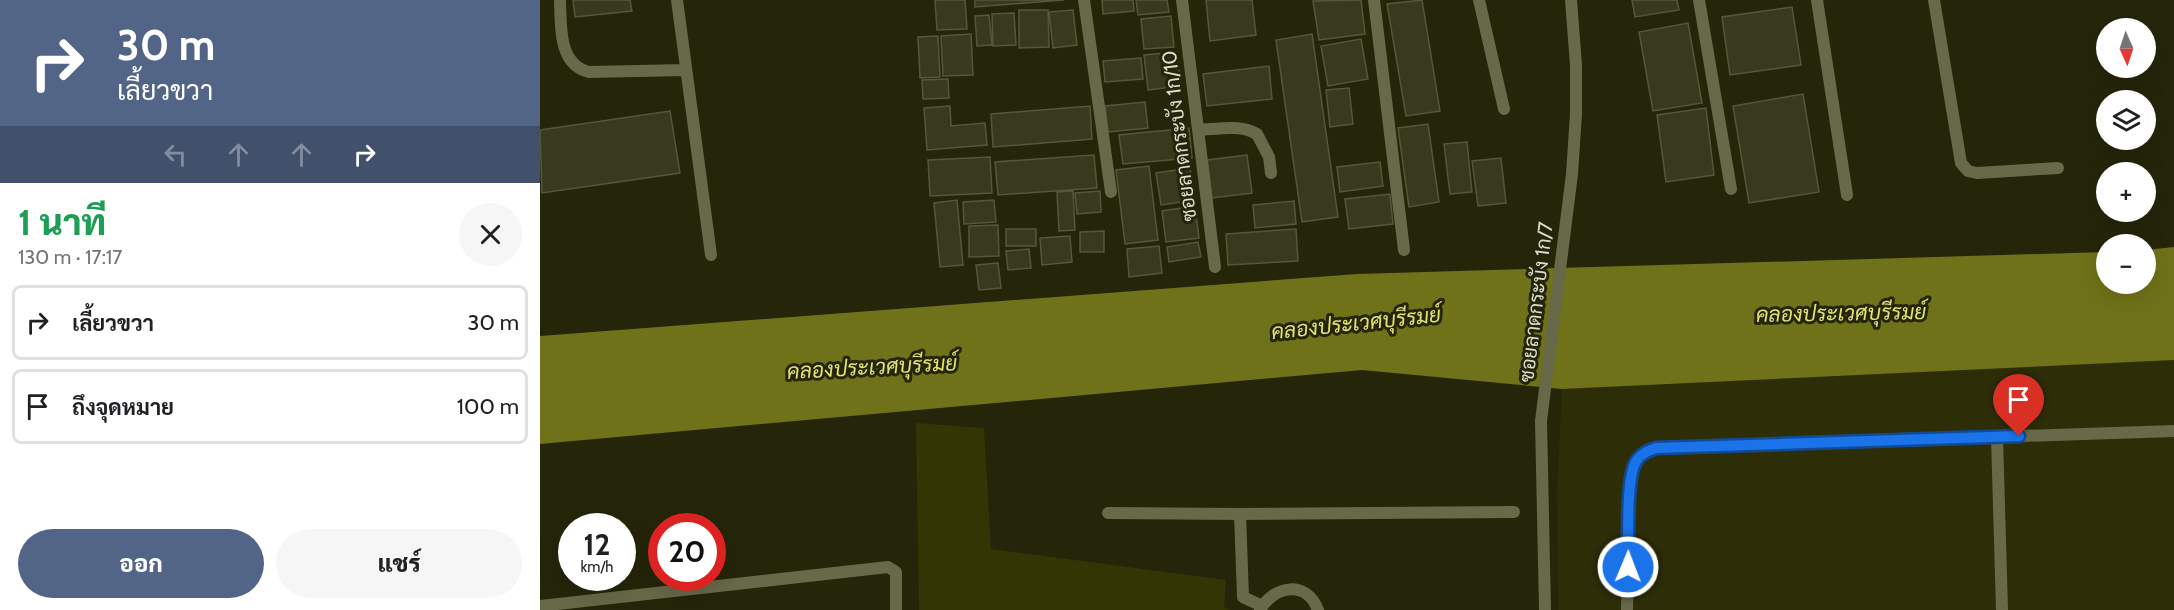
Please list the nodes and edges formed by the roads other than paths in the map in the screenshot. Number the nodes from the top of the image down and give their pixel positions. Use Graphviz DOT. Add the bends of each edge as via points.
graph roads {
  1 [pos="560,0"];
  2 [pos="677,0"];
  3 [pos="1084,0"];
  4 [pos="1182,0"];
  5 [pos="1374,0"];
  6 [pos="1479,0"];
  7 [pos="1571,0"];
  8 [pos="1699,0"];
  9 [pos="1817,0"];
  10 [pos="1934,0"];
  11 [pos="686,70"];
  12 [pos="1504,109"];
  13 [pos="1198,130"];
  14 [pos="2058,168"];
  15 [pos="1271,173"];
  16 [pos="1731,189"];
  17 [pos="1111,192"];
  18 [pos="1847,195"];
  19 [pos="1404,250"];
  20 [pos="711,255"];
  21 [pos="1215,267"];
  22 [pos="2174,431"];
  23 [pos="1997,437"];
  24 [pos="1514,512"];
  25 [pos="1108,513"];
  26 [pos="1240,514"];
  27 [pos="540,606"];
  28 [pos="1261,608"];
  29 [pos="896,610"];
  30 [pos="1318,610"];
  31 [pos="1545,610"];
  32 [pos="1627,610"];
  33 [pos="2002,610"];
  1 -- 11 [label="street" via="566,52 580,70"];
  2 -- 11 [label="street"];
  3 -- 17 [label="street"];
  4 -- 13 [label="street, ซอยลาดกระบัง 1ก/10"];
  5 -- 19 [label="street"];
  6 -- 12 [label="street"];
  7 -- 31 [label="street, ซอยลาดกระบัง 1ก/7" via="1576,65 1572,174 1541,421"];
  8 -- 16 [label="street"];
  9 -- 18 [label="street"];
  10 -- 14 [label="street" via="1961,163 1968,171 1977,173"];
  11 -- 20 [label="street"];
  13 -- 15 [label="street" via="1244,127 1254,132 1269,157"];
  13 -- 21 [label="street, ซอยลาดกระบัง 1ก/10"];
  22 -- 23 [label="street"];
  23 -- 32 [label="street" via="1656,448 1643,452 1635,462 1630,481"];
  23 -- 33 [label="street"];
  24 -- 26 [label="street"];
  25 -- 26 [label="street"];
  26 -- 28 [label="street" via="1243,597"];
  27 -- 29 [label="street" via="888,567 896,572"];
  28 -- 30 [label="street" via="1273,594 1292,589 1311,597"];
}
